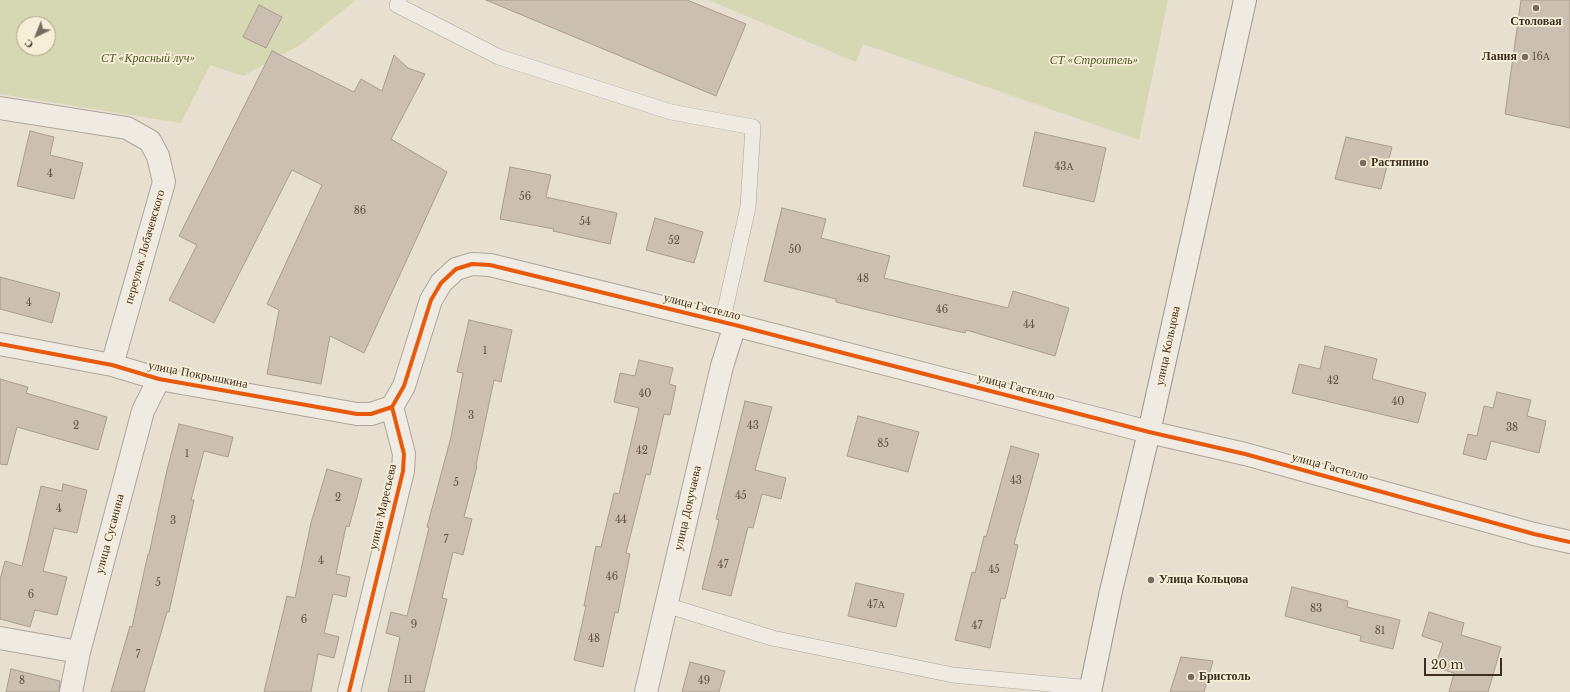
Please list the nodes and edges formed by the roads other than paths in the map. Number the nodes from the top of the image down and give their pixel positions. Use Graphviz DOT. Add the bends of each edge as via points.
graph roads {
  1 [pos="398,0"];
  2 [pos="1245,0"];
  3 [pos="0,108"];
  4 [pos="729,324"];
  5 [pos="0,344"];
  6 [pos="112,365"];
  7 [pos="158,379"];
  8 [pos="392,407"];
  9 [pos="1149,432"];
  10 [pos="1570,542"];
  11 [pos="666,605"];
  12 [pos="0,638"];
  13 [pos="79,652"];
  14 [pos="1091,690"];
  15 [pos="71,692"];
  16 [pos="349,692"];
  17 [pos="646,692"];
  1 -- 4 [label="lane" via="396,4 499,56 671,112 753,127 748,207"];
  2 -- 9 [label="street, улица Кольцова"];
  3 -- 6 [label="street, переулок Лобачевского" via="127,128 150,141 158,156 164,182"];
  4 -- 8 [label="street, улица Гастелло" via="490,265 472,264 456,269 441,283 431,300 404,386"];
  4 -- 9 [label="street, улица Гастелло"];
  4 -- 11 [label="street, улица Докучаева" via="722,366"];
  5 -- 6 [label="street, улица Покрышкина"];
  6 -- 7 [label="street, улица Покрышкина"];
  7 -- 8 [label="street, улица Покрышкина" via="357,414 371,414"];
  7 -- 13 [label="street, улица Сусанина" via="143,411"];
  8 -- 16 [label="street, улица Маресьева" via="404,454 403,471"];
  9 -- 10 [label="street, улица Гастелло" via="1245,454"];
  9 -- 14 [label="street, улица Кольцова" via="1111,591"];
  11 -- 14 [label="lane" via="772,638 953,675"];
  11 -- 17 [label="street, улица Докучаева"];
  12 -- 13 [label="street"];
  13 -- 15 [label="street, улица Сусанина"];
}
